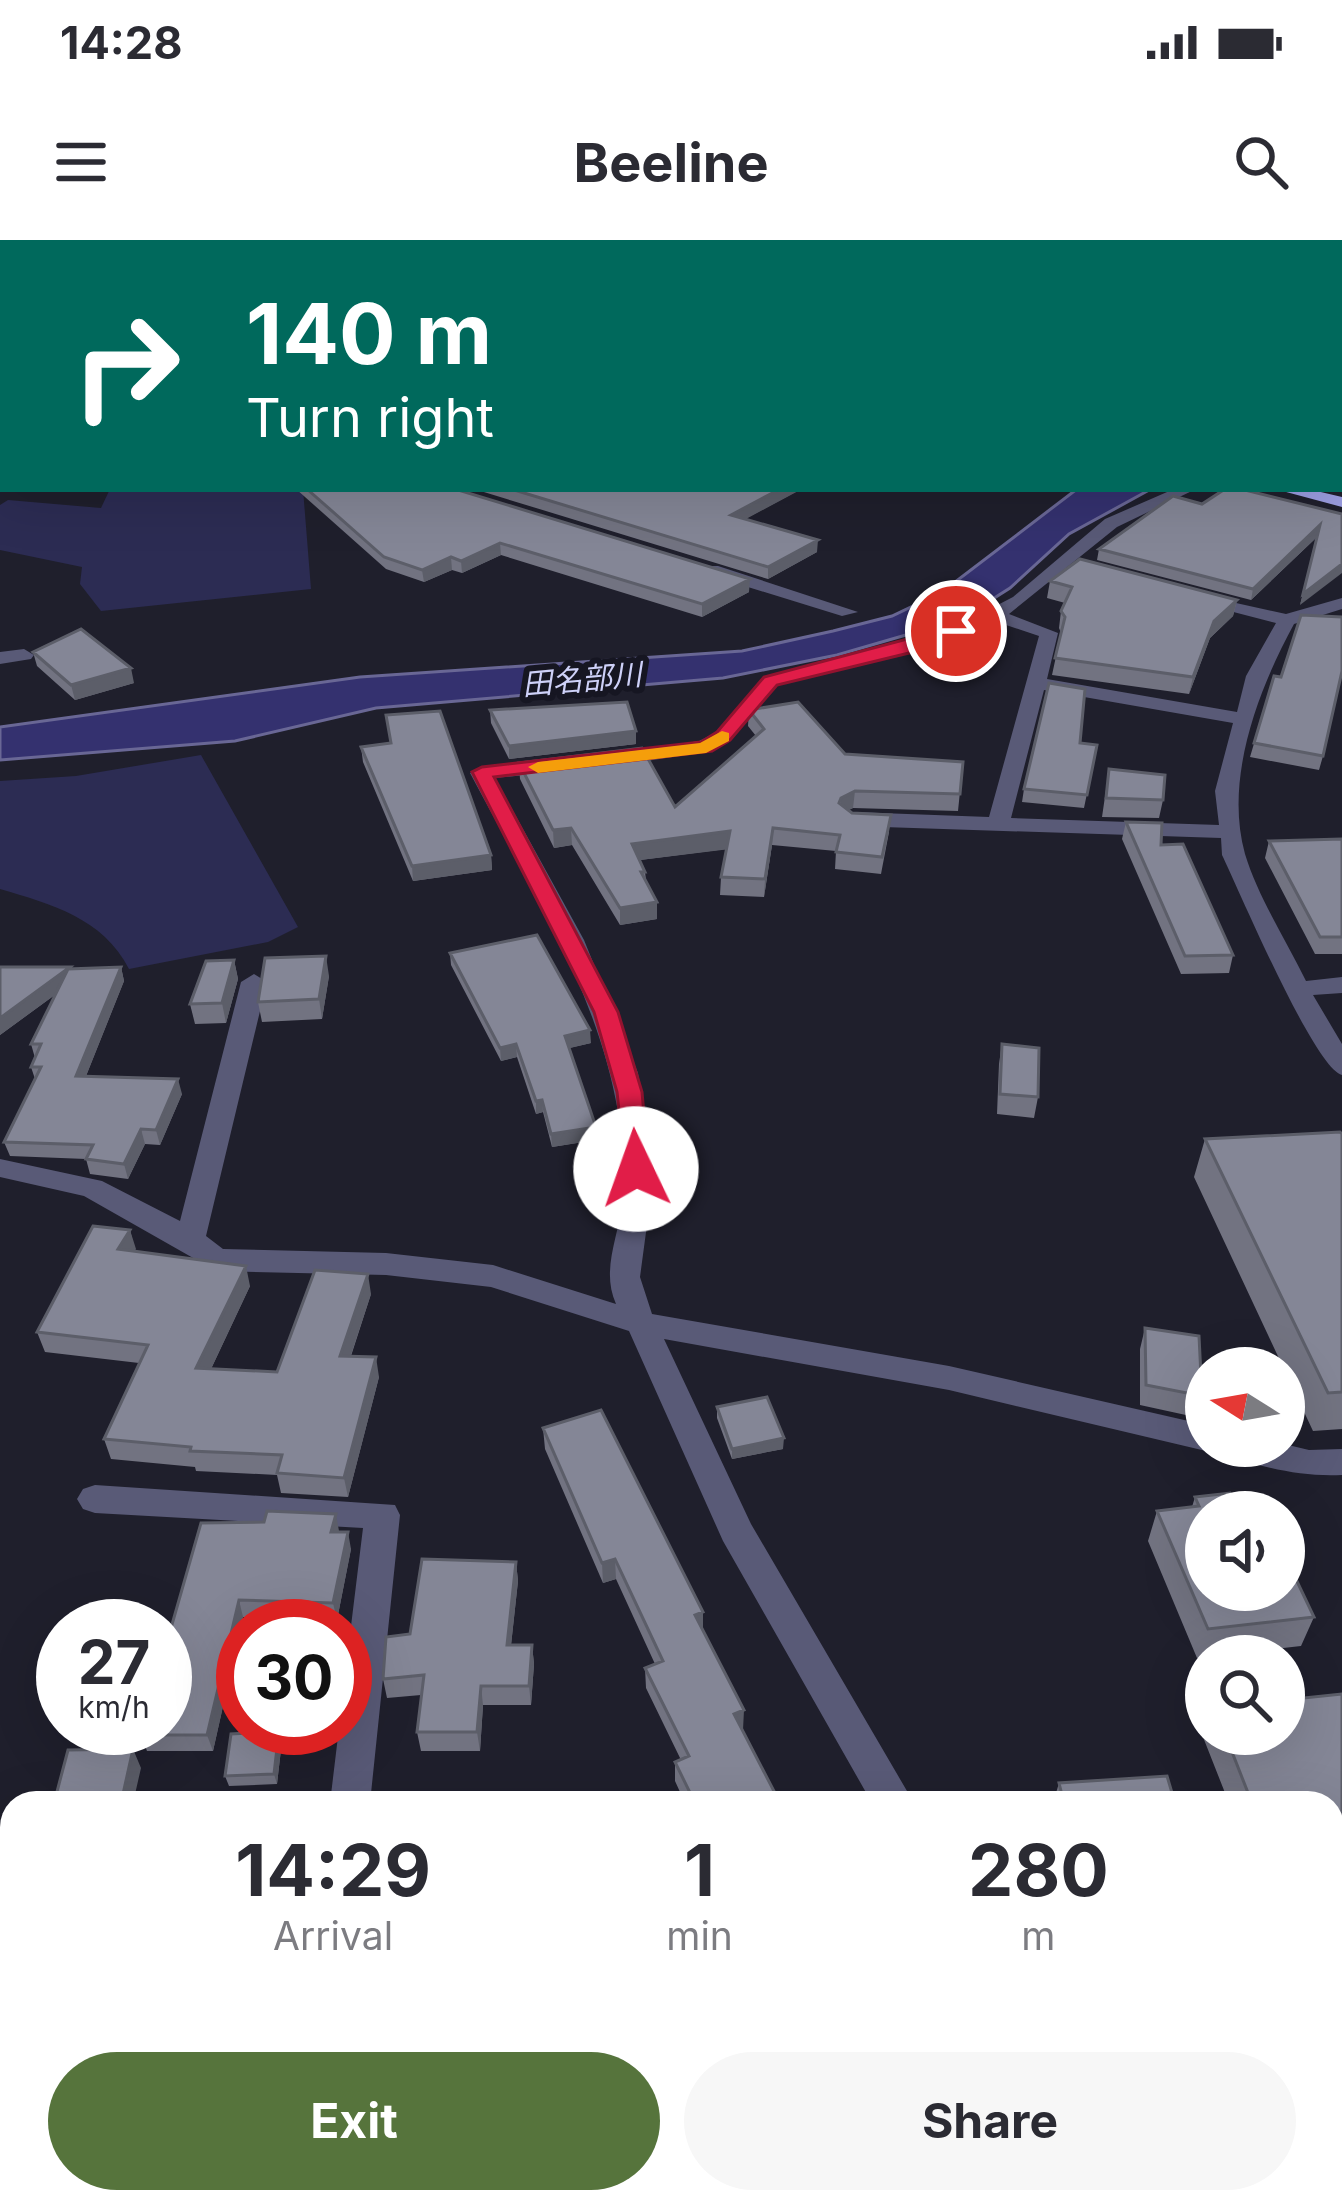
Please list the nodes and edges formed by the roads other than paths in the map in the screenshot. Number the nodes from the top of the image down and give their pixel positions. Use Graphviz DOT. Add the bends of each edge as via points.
graph roads {
  1 [pos="1181,492"];
  2 [pos="1297,492"];
  3 [pos="1342,502"];
  4 [pos="1064,562"];
  5 [pos="691,564"];
  6 [pos="1086,568"];
  7 [pos="1176,591"];
  8 [pos="1342,603"];
  9 [pos="849,612"];
  10 [pos="993,615"];
  11 [pos="1287,620"];
  12 [pos="24,656"];
  13 [pos="0,658"];
  14 [pos="1033,682"];
  15 [pos="1243,719"];
  16 [pos="853,819"];
  17 [pos="997,826"];
  18 [pos="1232,832"];
  19 [pos="254,982"];
  20 [pos="1342,985"];
  21 [pos="1298,989"];
  22 [pos="1342,1067"];
  23 [pos="0,1168"];
  24 [pos="190,1239"];
  25 [pos="641,1323"];
  26 [pos="1185,1433"];
  27 [pos="1305,1461"];
  28 [pos="1342,1462"];
  29 [pos="95,1499"];
  30 [pos="351,1791"];
  31 [pos="887,1791"];
  1 -- 4 [label="street" via="1111,523"];
  2 -- 3 [label="highway"];
  4 -- 6 [label="street"];
  4 -- 10 [label="street"];
  5 -- 9 [label="street"];
  7 -- 11 [label="street"];
  8 -- 11 [label="street"];
  10 -- 14 [label="street" via="1048,633"];
  10 -- 25 [label="street" via="903,649 770,681 706,747 482,772 606,1012 624,1066 636,1192 622,1256"];
  11 -- 15 [label="street"];
  12 -- 13 [label="street"];
  14 -- 15 [label="street"];
  14 -- 17 [label="street"];
  15 -- 18 [label="street" via="1226,791"];
  16 -- 17 [label="street"];
  17 -- 18 [label="street"];
  18 -- 21 [label="street" via="1234,856"];
  19 -- 24 [label="street"];
  20 -- 21 [label="street"];
  21 -- 22 [label="street"];
  23 -- 24 [label="street" via="92,1188"];
  24 -- 25 [label="street" via="216,1260 493,1276"];
  25 -- 26 [label="street" via="949,1378"];
  25 -- 31 [label="street" via="736,1531"];
  27 -- 28 [label="street"];
  29 -- 30 [label="street" via="382,1515"];
}
